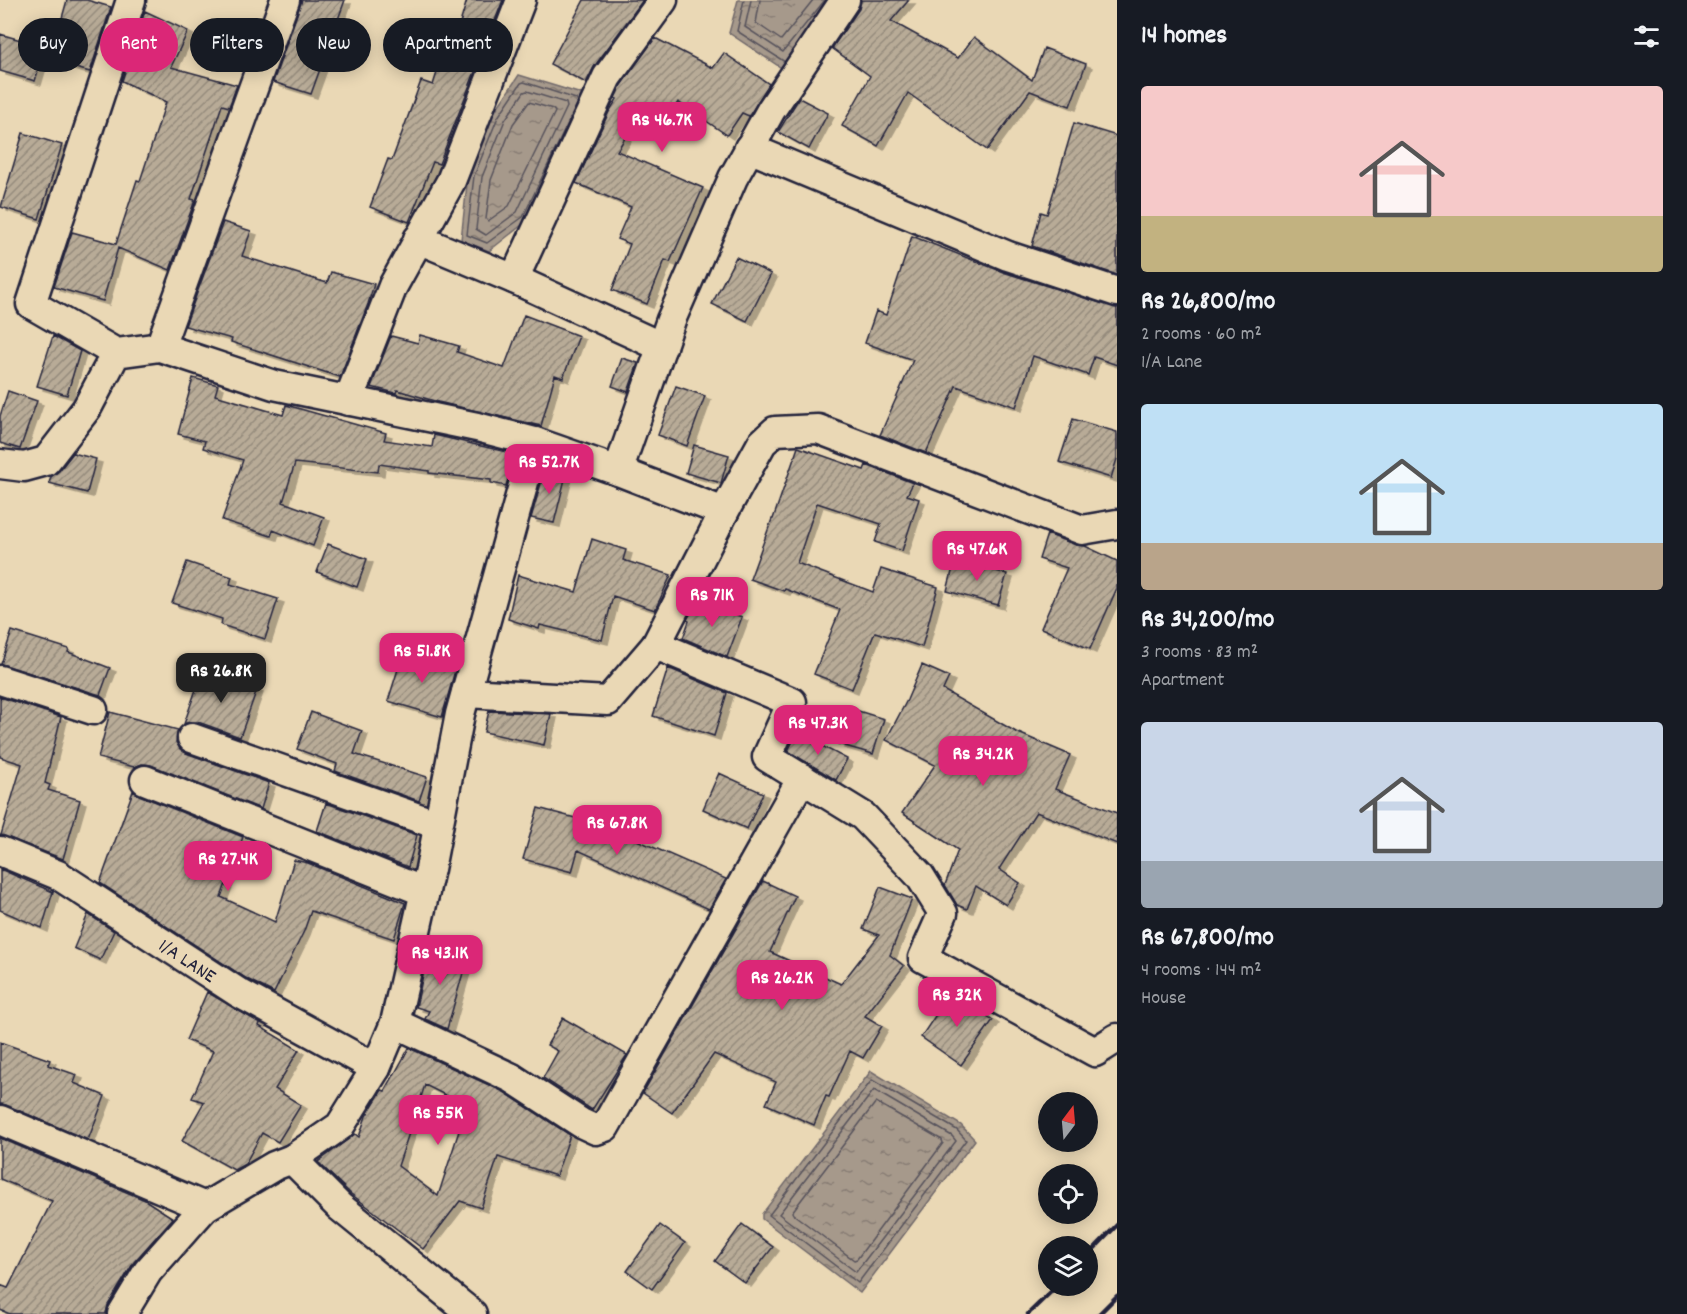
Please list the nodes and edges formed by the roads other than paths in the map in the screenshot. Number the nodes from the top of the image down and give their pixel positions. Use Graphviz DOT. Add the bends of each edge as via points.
graph roads {
  1 [pos="131,0"];
  2 [pos="285,0"];
  3 [pos="521,0"];
  4 [pos="663,0"];
  5 [pos="845,0"];
  6 [pos="749,148"];
  7 [pos="418,239"];
  8 [pos="514,279"];
  9 [pos="1117,292"];
  10 [pos="160,347"];
  11 [pos="662,347"];
  12 [pos="116,353"];
  13 [pos="348,401"];
  14 [pos="535,442"];
  15 [pos="0,464"];
  16 [pos="618,471"];
  17 [pos="724,512"];
  18 [pos="1117,524"];
  19 [pos="656,645"];
  20 [pos="0,680"];
  21 [pos="466,693"];
  22 [pos="93,710"];
  23 [pos="192,738"];
  24 [pos="802,778"];
  25 [pos="145,780"];
  26 [pos="438,825"];
  27 [pos="0,851"];
  28 [pos="425,892"];
  29 [pos="395,1023"];
  30 [pos="1117,1038"];
  31 [pos="376,1068"];
  32 [pos="0,1120"];
  33 [pos="291,1158"];
  34 [pos="205,1207"];
  35 [pos="122,1314"];
  36 [pos="472,1314"];
  1 -- 12 [label="street" via="31,304"];
  2 -- 10 [label="street"];
  3 -- 7 [label="street" via="451,181"];
  4 -- 8 [label="street" via="608,77"];
  5 -- 6 [label="street"];
  6 -- 9 [label="street" via="1008,256"];
  6 -- 11 [label="street"];
  7 -- 8 [label="street"];
  7 -- 13 [label="street" via="393,286"];
  8 -- 11 [label="street"];
  10 -- 12 [label="street"];
  10 -- 13 [label="street" via="274,385"];
  11 -- 16 [label="street"];
  12 -- 15 [label="street" via="87,408 46,461 24,466"];
  13 -- 14 [label="street"];
  14 -- 16 [label="street"];
  14 -- 21 [label="street"];
  16 -- 17 [label="street"];
  17 -- 18 [label="street" via="762,443 775,431 818,429 1082,530"];
  17 -- 19 [label="street"];
  19 -- 21 [label="street" via="608,700"];
  19 -- 24 [label="street" via="792,702 767,757"];
  20 -- 22 [label="street"];
  21 -- 26 [label="street"];
  23 -- 26 [label="street"];
  24 -- 29 [label="street" via="605,1127 596,1130 581,1123 512,1078"];
  24 -- 30 [label="street" via="863,816 920,876 943,912 923,958 1095,1052"];
  25 -- 28 [label="street"];
  26 -- 28 [label="street"];
  27 -- 31 [label="street, 1/A LANE" via="58,875 239,993"];
  28 -- 29 [label="street"];
  29 -- 31 [label="street"];
  31 -- 33 [label="street" via="340,1126"];
  32 -- 34 [label="street"];
  33 -- 34 [label="street"];
  33 -- 36 [label="street" via="340,1208"];
  34 -- 35 [label="street" via="148,1272"];
}
